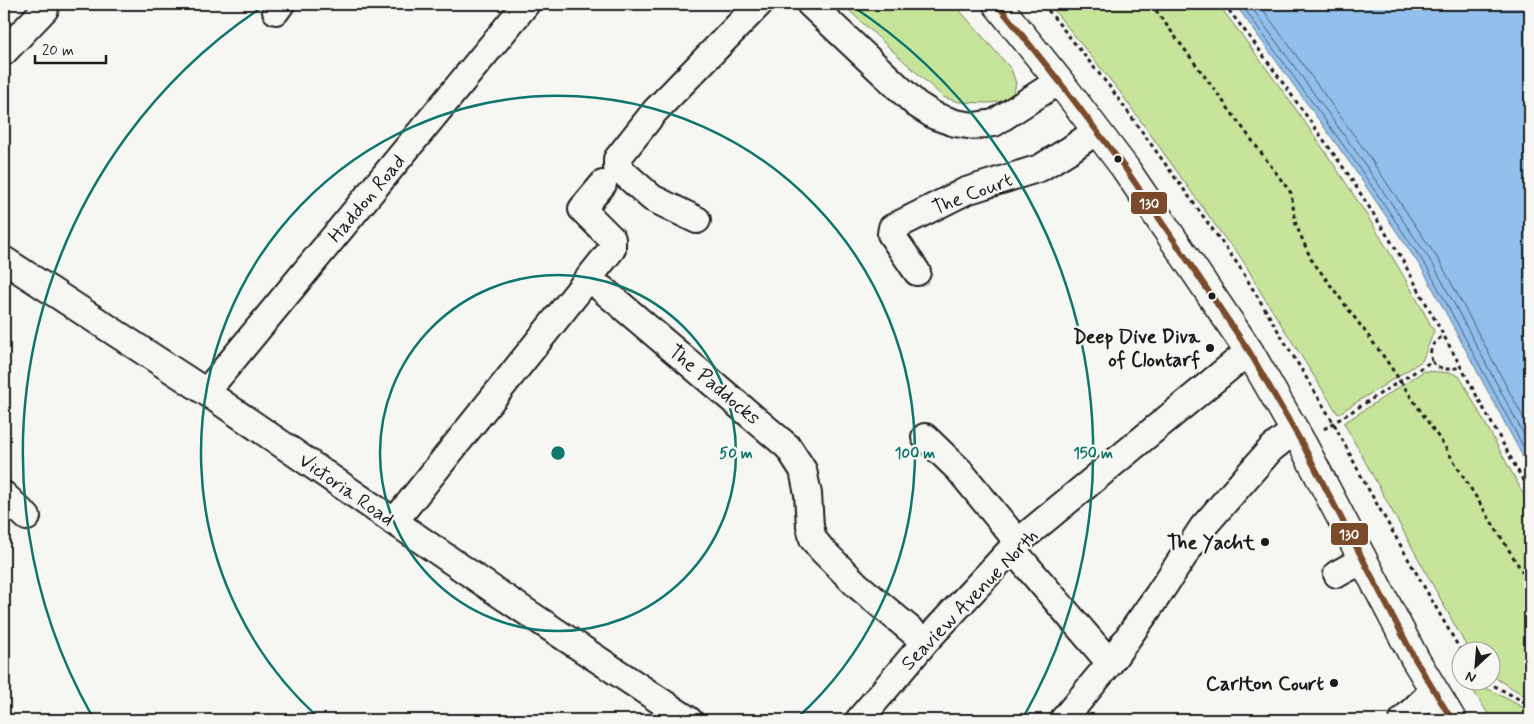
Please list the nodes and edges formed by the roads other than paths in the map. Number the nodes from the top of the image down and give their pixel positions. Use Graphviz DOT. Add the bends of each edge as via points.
graph roads {
  1 [pos="526,4"];
  2 [pos="759,4"];
  3 [pos="810,4"];
  4 [pos="997,4"];
  5 [pos="45,9"];
  6 [pos="4,52"];
  7 [pos="1059,81"];
  8 [pos="1096,131"];
  9 [pos="603,184"];
  10 [pos="697,220"];
  11 [pos="4,260"];
  12 [pos="917,272"];
  13 [pos="602,288"];
  14 [pos="1249,351"];
  15 [pos="206,392"];
  16 [pos="1295,430"];
  17 [pos="924,437"];
  18 [pos="4,496"];
  19 [pos="27,517"];
  20 [pos="394,522"];
  21 [pos="1015,546"];
  22 [pos="1363,560"];
  23 [pos="1337,574"];
  24 [pos="925,642"];
  25 [pos="1110,663"];
  26 [pos="1433,691"];
  27 [pos="689,720"];
  28 [pos="859,720"];
  29 [pos="1063,720"];
  30 [pos="1403,720"];
  31 [pos="1452,720"];
  1 -- 15 [label="street, Haddon Road"];
  2 -- 10 [label="street" via="655,111 618,159 617,167 652,198"];
  3 -- 7 [label="street" via="916,104 955,123 974,126 994,123"];
  4 -- 7 [label="main road"];
  5 -- 6 [label="street"];
  7 -- 8 [label="main road"];
  8 -- 12 [label="street, The Court" via="1040,168 966,191 892,228 891,234"];
  8 -- 14 [label="main road" via="1143,194"];
  9 -- 20 [label="street" via="582,210 612,239 612,249"];
  11 -- 15 [label="street, Victoria Road"];
  13 -- 24 [label="street, The Paddocks" via="788,447 803,470 814,539 857,585"];
  14 -- 16 [label="main road"];
  14 -- 21 [label="street, Seaview Avenue North"];
  15 -- 20 [label="street, Victoria Road"];
  16 -- 22 [label="main road"];
  16 -- 25 [label="street" via="1271,450 1203,527"];
  17 -- 21 [label="street" via="959,470"];
  18 -- 19 [label="street"];
  20 -- 27 [label="street, Victoria Road"];
  21 -- 24 [label="street, Seaview Avenue North"];
  21 -- 25 [label="street"];
  22 -- 23 [label="street"];
  22 -- 26 [label="main road"];
  24 -- 28 [label="street, Seaview Avenue North"];
  25 -- 29 [label="street"];
  26 -- 30 [label="street"];
  26 -- 31 [label="main road"];
}
